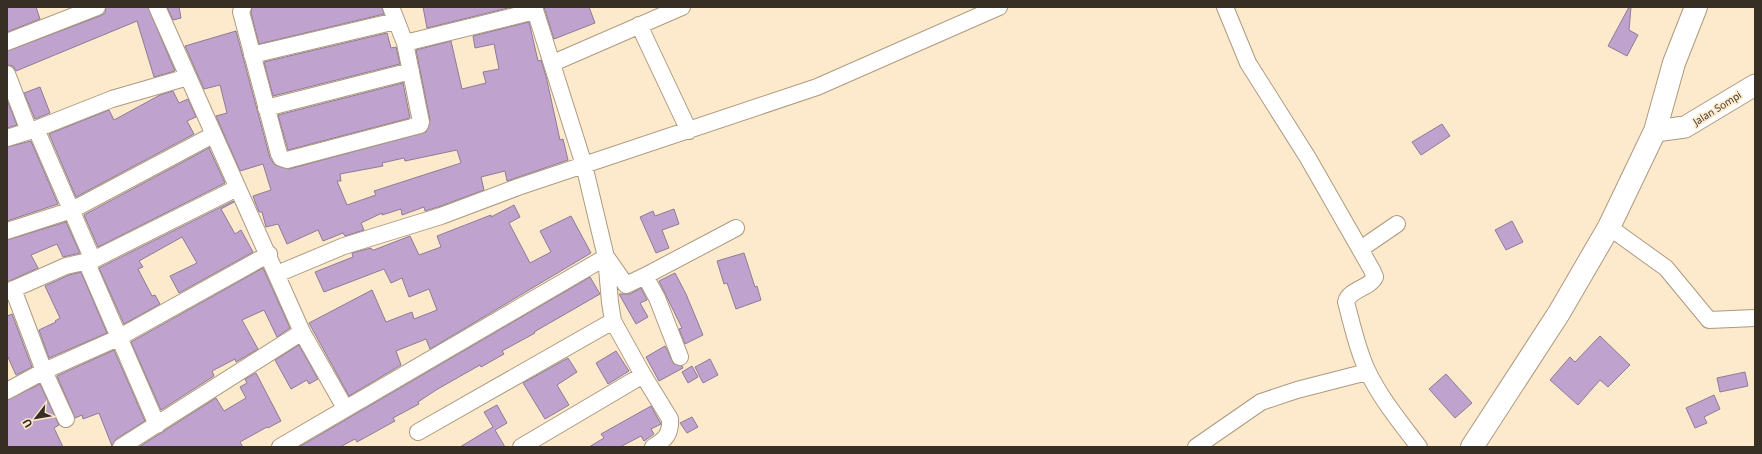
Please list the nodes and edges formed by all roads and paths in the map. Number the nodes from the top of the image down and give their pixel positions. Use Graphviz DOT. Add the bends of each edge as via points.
graph roads {
  1 [pos="97,7"];
  2 [pos="157,7"];
  3 [pos="243,7"];
  4 [pos="682,7"];
  5 [pos="1000,7"];
  6 [pos="1225,7"];
  7 [pos="1696,7"];
  8 [pos="535,9"];
  9 [pos="394,14"];
  10 [pos="639,25"];
  11 [pos="7,42"];
  12 [pos="404,43"];
  13 [pos="252,55"];
  14 [pos="554,63"];
  15 [pos="411,71"];
  16 [pos="7,74"];
  17 [pos="188,78"];
  18 [pos="1755,85"];
  19 [pos="266,108"];
  20 [pos="32,130"];
  21 [pos="1669,130"];
  22 [pos="689,131"];
  23 [pos="213,135"];
  24 [pos="7,138"];
  25 [pos="584,165"];
  26 [pos="237,188"];
  27 [pos="72,210"];
  28 [pos="1396,224"];
  29 [pos="1609,227"];
  30 [pos="736,228"];
  31 [pos="7,231"];
  32 [pos="1362,248"];
  33 [pos="269,254"];
  34 [pos="606,257"];
  35 [pos="89,260"];
  36 [pos="277,274"];
  37 [pos="645,276"];
  38 [pos="10,290"];
  39 [pos="1755,318"];
  40 [pos="613,321"];
  41 [pos="302,332"];
  42 [pos="118,338"];
  43 [pos="680,357"];
  44 [pos="44,370"];
  45 [pos="1368,372"];
  46 [pos="642,375"];
  47 [pos="7,391"];
  48 [pos="344,408"];
  49 [pos="66,419"];
  50 [pos="156,425"];
  51 [pos="418,432"];
  52 [pos="121,447"];
  53 [pos="280,447"];
  54 [pos="521,447"];
  55 [pos="653,447"];
  56 [pos="1196,447"];
  57 [pos="1419,447"];
  58 [pos="1472,447"];
  1 -- 11 [label="street"];
  2 -- 17 [label="street"];
  3 -- 13 [label="street" via="241,12"];
  4 -- 10 [label="street"];
  5 -- 22 [label="street" via="817,87"];
  6 -- 32 [label="street" via="1248,63"];
  7 -- 21 [label="main road" via="1674,63"];
  8 -- 12 [label="street"];
  8 -- 14 [label="street"];
  9 -- 12 [label="street"];
  9 -- 13 [label="street"];
  10 -- 14 [label="street"];
  10 -- 22 [label="street"];
  12 -- 15 [label="street"];
  13 -- 19 [label="street"];
  14 -- 25 [label="street"];
  15 -- 19 [label="street"];
  15 -- 19 [label="street" via="420,125 287,160 279,154"];
  16 -- 20 [label="street"];
  17 -- 20 [label="street" via="112,99"];
  17 -- 23 [label="street"];
  18 -- 21 [label="street, Jalan Sompi"];
  20 -- 24 [label="street"];
  20 -- 27 [label="street"];
  21 -- 29 [label="main road"];
  22 -- 25 [label="street"];
  23 -- 26 [label="street"];
  23 -- 27 [label="street"];
  25 -- 34 [label="street"];
  25 -- 36 [label="street" via="441,216 344,246"];
  26 -- 33 [label="street"];
  26 -- 35 [label="street"];
  27 -- 31 [label="street"];
  27 -- 35 [label="street"];
  28 -- 32 [label="street"];
  29 -- 39 [label="street" via="1666,268 1709,320"];
  29 -- 58 [label="main road" via="1559,314"];
  30 -- 37 [label="street"];
  32 -- 45 [label="street" via="1375,277 1373,282 1349,296 1346,302"];
  33 -- 36 [label="street"];
  33 -- 42 [label="street"];
  34 -- 37 [label="street" via="626,285"];
  34 -- 40 [label="street"];
  34 -- 48 [label="street"];
  35 -- 38 [label="street" via="66,266"];
  35 -- 42 [label="street"];
  36 -- 41 [label="street"];
  37 -- 43 [label="street" via="657,298"];
  38 -- 44 [label="street"];
  40 -- 46 [label="street"];
  40 -- 51 [label="street"];
  41 -- 48 [label="street"];
  41 -- 50 [label="street"];
  42 -- 44 [label="street"];
  42 -- 50 [label="street"];
  44 -- 47 [label="street"];
  44 -- 49 [label="street"];
  45 -- 56 [label="street" via="1261,402"];
  45 -- 57 [label="street" via="1392,411"];
  46 -- 54 [label="street"];
  46 -- 55 [label="street" via="670,420 671,428 667,438"];
  48 -- 53 [label="street"];
  50 -- 52 [label="street"];
}
